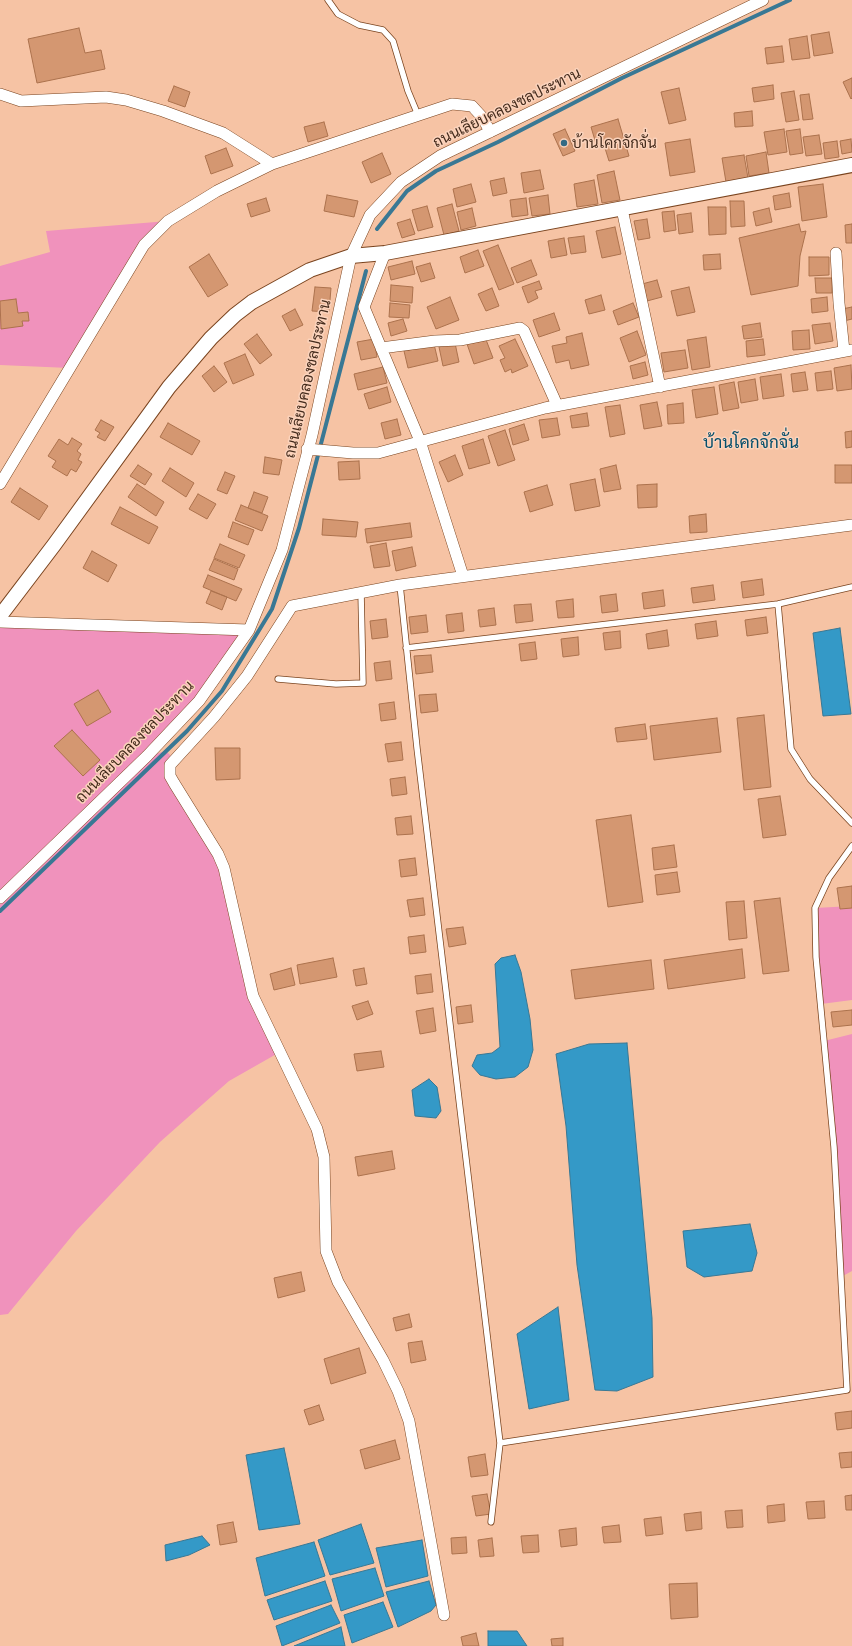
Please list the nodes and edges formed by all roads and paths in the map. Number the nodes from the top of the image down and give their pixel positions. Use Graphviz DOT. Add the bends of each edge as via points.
graph roads {
  1 [pos="328,0"];
  2 [pos="764,0"];
  3 [pos="0,94"];
  4 [pos="418,115"];
  5 [pos="490,132"];
  6 [pos="272,164"];
  7 [pos="852,166"];
  8 [pos="622,209"];
  9 [pos="385,253"];
  10 [pos="836,253"];
  11 [pos="351,256"];
  12 [pos="381,348"];
  13 [pos="848,351"];
  14 [pos="660,387"];
  15 [pos="557,405"];
  16 [pos="420,441"];
  17 [pos="310,450"];
  18 [pos="0,484"];
  19 [pos="852,524"];
  20 [pos="463,576"];
  21 [pos="400,585"];
  22 [pos="852,587"];
  23 [pos="362,592"];
  24 [pos="778,604"];
  25 [pos="0,616"];
  26 [pos="0,622"];
  27 [pos="249,630"];
  28 [pos="406,648"];
  29 [pos="278,679"];
  30 [pos="852,823"];
  31 [pos="852,846"];
  32 [pos="0,898"];
  33 [pos="500,1443"];
  34 [pos="491,1522"];
  35 [pos="444,1615"];
  1 -- 4 [label="lane" via="338,14 359,25 383,30 393,41"];
  2 -- 5 [label="street, ถนนเลียบคลองชลประทาน"];
  3 -- 6 [label="street" via="21,101 106,96 126,100 223,133"];
  4 -- 5 [label="street" via="452,104 472,106 483,118"];
  4 -- 6 [label="street"];
  5 -- 11 [label="street, ถนนเลียบคลองชลประทาน" via="440,156 401,182 370,215"];
  6 -- 18 [label="street" via="216,191 168,221 144,245"];
  7 -- 8 [label="street"];
  8 -- 9 [label="street"];
  8 -- 14 [label="street"];
  9 -- 11 [label="street"];
  9 -- 12 [label="street" via="364,307"];
  10 -- 13 [label="street" via="839,302"];
  11 -- 17 [label="street, ถนนเลียบคลองชลประทาน"];
  11 -- 25 [label="street" via="310,270 268,292 235,315 211,338 168,387"];
  12 -- 15 [label="street" via="460,340 520,328 524,331"];
  12 -- 16 [label="street"];
  13 -- 14 [label="street"];
  14 -- 15 [label="street"];
  15 -- 16 [label="street"];
  16 -- 17 [label="street" via="378,453"];
  16 -- 20 [label="street"];
  17 -- 27 [label="street, ถนนเลียบคลองชลประทาน" via="282,550"];
  19 -- 20 [label="street"];
  20 -- 21 [label="street"];
  21 -- 23 [label="street"];
  21 -- 28 [label="lane"];
  22 -- 24 [label="lane"];
  23 -- 29 [label="lane" via="363,683 336,684"];
  23 -- 35 [label="street" via="292,606 247,676 214,717 174,759 169,770 174,783 224,868 253,996 317,1129 324,1157 326,1251 338,1282 398,1392 409,1421"];
  24 -- 28 [label="lane"];
  24 -- 30 [label="lane" via="792,750 810,779"];
  26 -- 27 [label="street"];
  27 -- 32 [label="street, ถนนเลียบคลองชลประทาน" via="199,700 147,756"];
  28 -- 33 [label="lane"];
  31 -- 33 [label="lane" via="829,878 815,908 816,957 834,1147 847,1390"];
  33 -- 34 [label="lane"];
}
